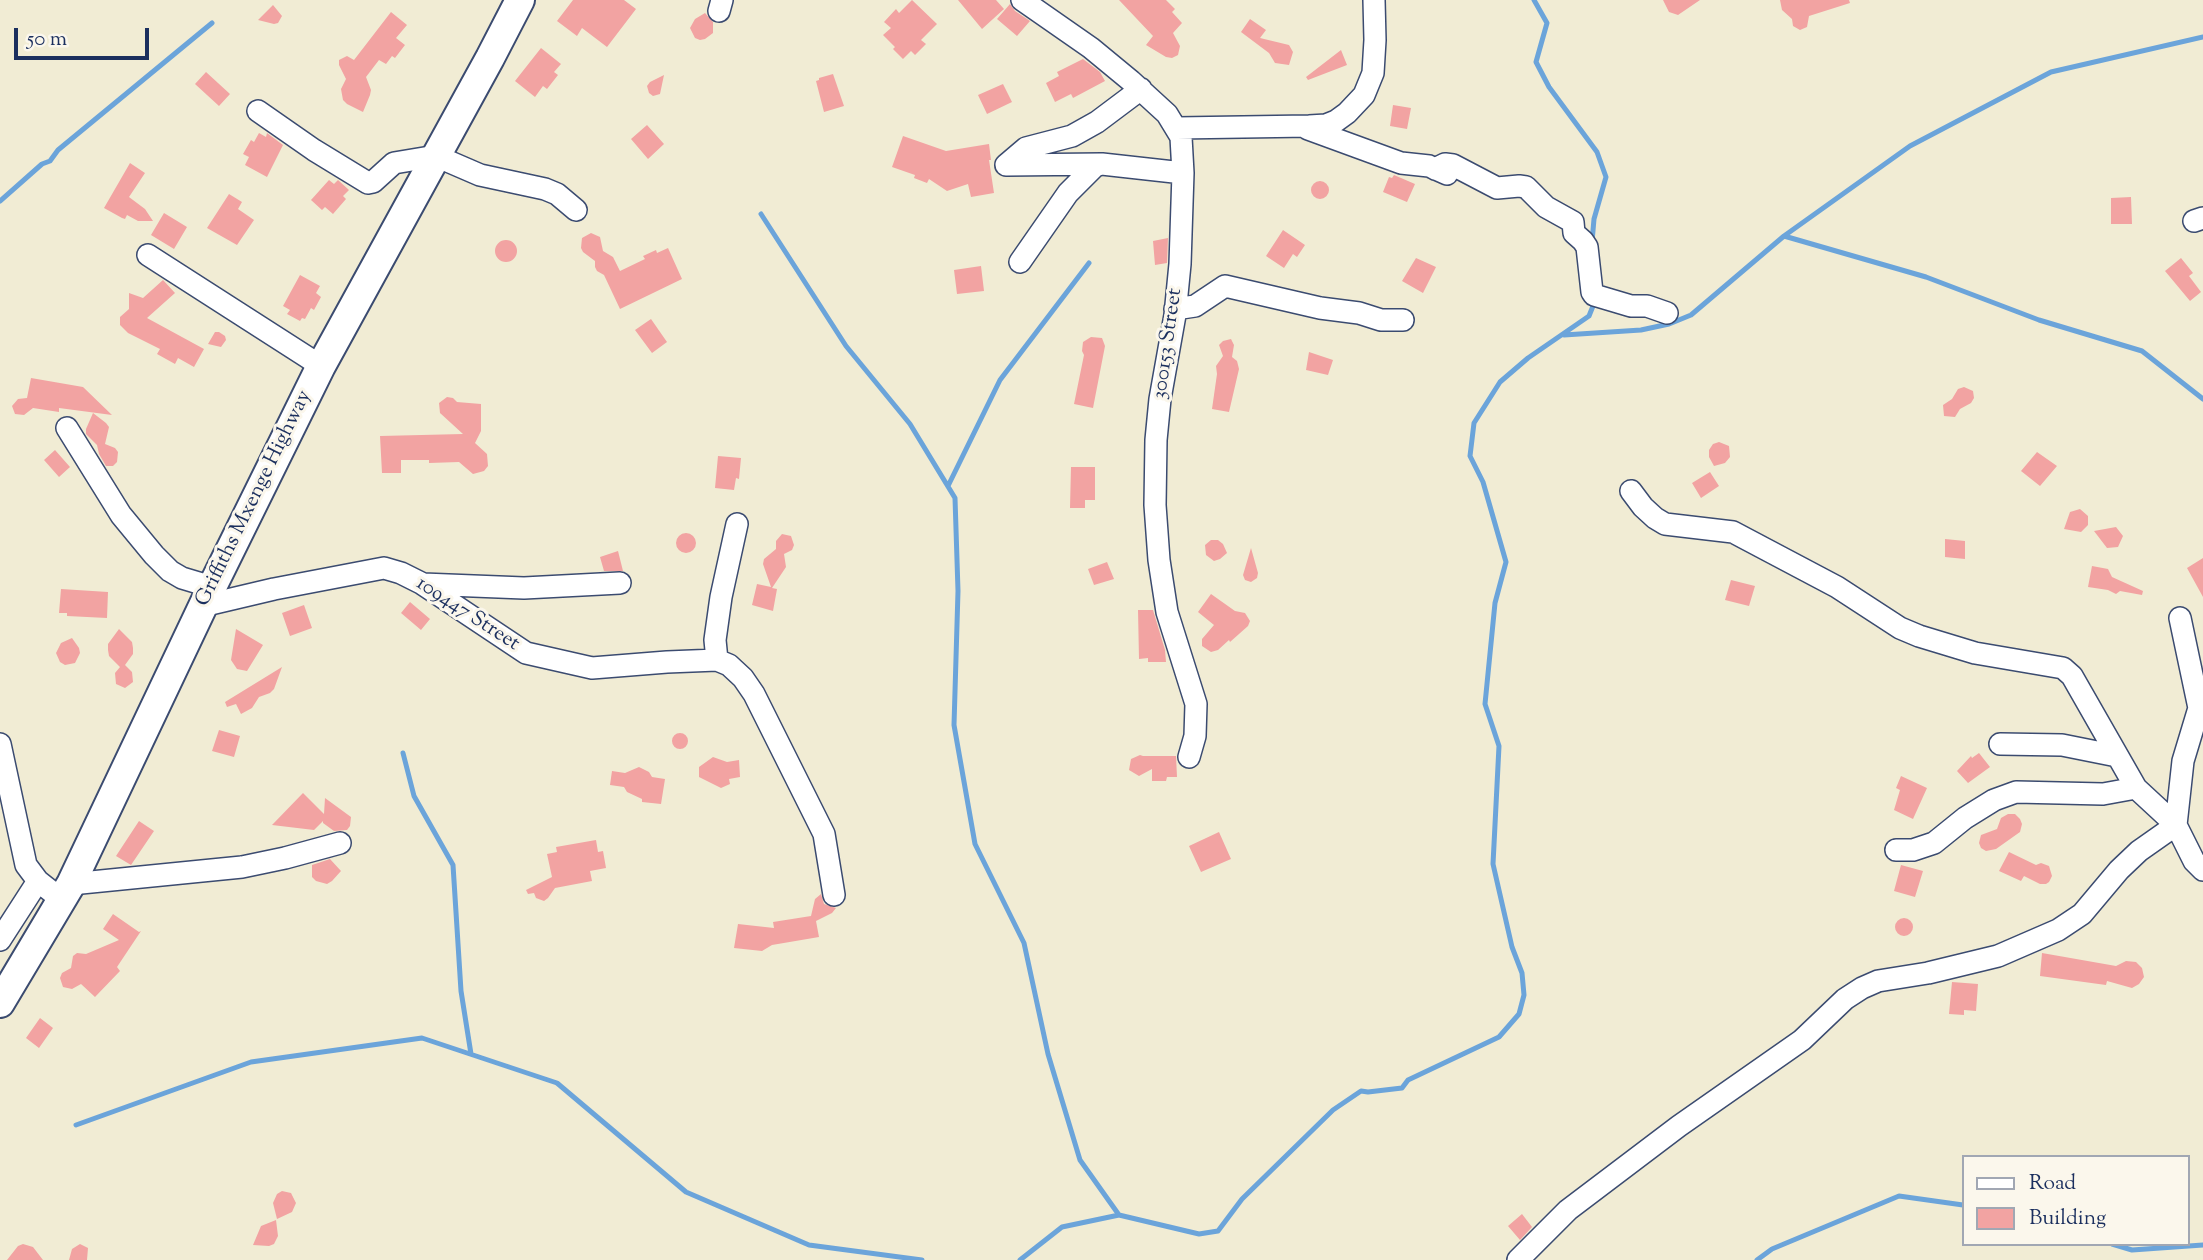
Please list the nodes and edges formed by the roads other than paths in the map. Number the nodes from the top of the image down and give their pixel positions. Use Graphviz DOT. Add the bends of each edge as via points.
graph roads {
  1 [pos="520,0"];
  2 [pos="1022,0"];
  3 [pos="1374,0"];
  4 [pos="1140,89"];
  5 [pos="258,111"];
  6 [pos="1296,126"];
  7 [pos="1177,128"];
  8 [pos="436,156"];
  9 [pos="1102,164"];
  10 [pos="1183,173"];
  11 [pos="576,209"];
  12 [pos="148,255"];
  13 [pos="1020,262"];
  14 [pos="1175,309"];
  15 [pos="1667,313"];
  16 [pos="1403,320"];
  17 [pos="321,366"];
  18 [pos="67,428"];
  19 [pos="1631,491"];
  20 [pos="737,524"];
  21 [pos="421,583"];
  22 [pos="620,583"];
  23 [pos="207,597"];
  24 [pos="2180,618"];
  25 [pos="717,660"];
  26 [pos="0,744"];
  27 [pos="2000,744"];
  28 [pos="2117,756"];
  29 [pos="1189,757"];
  30 [pos="2136,788"];
  31 [pos="2176,825"];
  32 [pos="340,843"];
  33 [pos="1896,850"];
  34 [pos="2203,870"];
  35 [pos="37,881"];
  36 [pos="66,892"];
  37 [pos="834,895"];
  38 [pos="0,940"];
  39 [pos="0,1003"];
  40 [pos="1518,1260"];
  1 -- 8 [label="street, Griffiths Mxenge Highway"];
  2 -- 4 [label="street"];
  3 -- 6 [label="street" via="1373,73 1364,95 1336,121"];
  4 -- 7 [label="street"];
  4 -- 9 [label="street" via="1097,122 1072,135 1026,148 1006,165"];
  5 -- 8 [label="street" via="368,183 394,163"];
  6 -- 7 [label="street"];
  6 -- 15 [label="street" via="1401,163 1443,172 1445,164 1454,165 1497,188 1526,187 1573,222 1574,233 1587,247 1594,295"];
  7 -- 10 [label="street, 300153 Street"];
  8 -- 11 [label="street" via="480,175 545,189"];
  8 -- 17 [label="street, Griffiths Mxenge Highway"];
  9 -- 10 [label="street"];
  9 -- 13 [label="street" via="1087,172 1068,193"];
  10 -- 14 [label="street, 300153 Street"];
  12 -- 17 [label="street"];
  14 -- 16 [label="street" via="1195,306 1225,286 1381,320"];
  14 -- 29 [label="street, 300153 Street" via="1157,427 1155,505 1167,612 1196,704"];
  17 -- 23 [label="street, Griffiths Mxenge Highway"];
  18 -- 23 [label="street" via="121,515 154,555"];
  19 -- 28 [label="street" via="1665,524 1732,532 1919,636 1975,653 2063,668"];
  20 -- 25 [label="street" via="715,640"];
  21 -- 22 [label="street" via="524,587"];
  21 -- 23 [label="street, 109447 Street" via="384,568"];
  21 -- 25 [label="street, 109447 Street" via="526,653 592,668"];
  23 -- 36 [label="street, Griffiths Mxenge Highway"];
  24 -- 31 [label="street" via="2199,708 2183,761"];
  25 -- 37 [label="street" via="729,665 754,694 824,834"];
  26 -- 35 [label="street" via="26,865"];
  27 -- 28 [label="street" via="2062,745"];
  28 -- 30 [label="street"];
  30 -- 31 [label="street"];
  30 -- 33 [label="street" via="2102,794 2015,792 1965,818 1934,843"];
  31 -- 34 [label="street"];
  31 -- 40 [label="street" via="2139,851 2082,914 2058,930 1998,956 1878,981 1845,999 1802,1040 1568,1210"];
  32 -- 36 [label="street" via="242,867"];
  35 -- 36 [label="street"];
  35 -- 38 [label="street"];
  36 -- 39 [label="street, Griffiths Mxenge Highway"];
}
